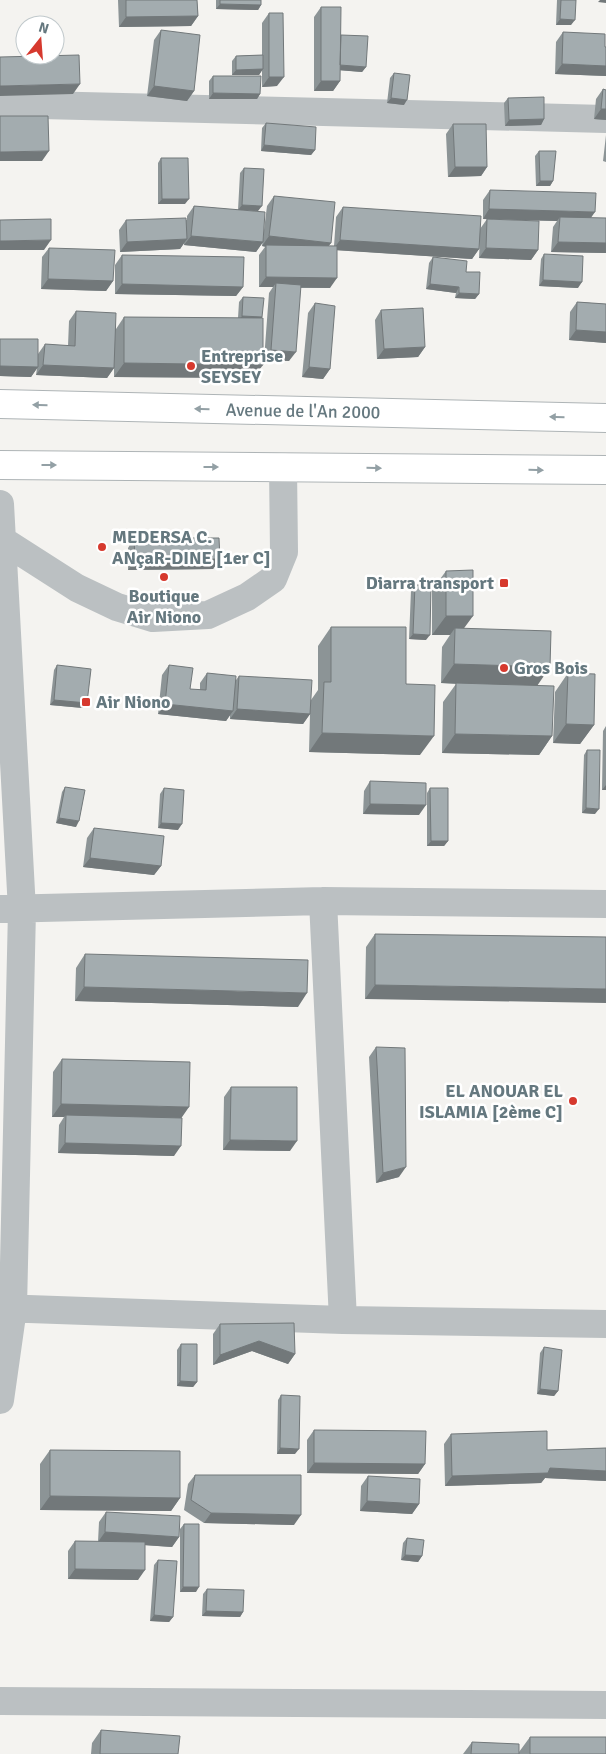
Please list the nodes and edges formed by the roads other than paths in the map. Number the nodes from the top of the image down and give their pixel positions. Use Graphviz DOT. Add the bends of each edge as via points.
graph roads {
  1 [pos="0,104"];
  2 [pos="606,119"];
  3 [pos="0,404"];
  4 [pos="606,418"];
  5 [pos="0,465"];
  6 [pos="283,467"];
  7 [pos="606,470"];
  8 [pos="0,504"];
  9 [pos="2,540"];
  10 [pos="323,901"];
  11 [pos="606,904"];
  12 [pos="11,910"];
  13 [pos="6,1308"];
  14 [pos="342,1320"];
  15 [pos="606,1324"];
  16 [pos="0,1400"];
  17 [pos="0,1700"];
  18 [pos="606,1705"];
  1 -- 2 [label="street"];
  4 -- 3 [label="main road, Avenue de l'An 2000, one-way"];
  5 -- 6 [label="main road, one-way"];
  6 -- 7 [label="main road, one-way"];
  6 -- 9 [label="street" via="284,552 272,579 246,598 208,615 153,618 117,607 76,588"];
  8 -- 9 [label="street"];
  9 -- 12 [label="street"];
  10 -- 11 [label="street"];
  10 -- 12 [label="street"];
  10 -- 14 [label="street"];
  12 -- 13 [label="street"];
  13 -- 14 [label="street"];
  13 -- 16 [label="street"];
  14 -- 15 [label="street"];
  17 -- 18 [label="street"];
}
